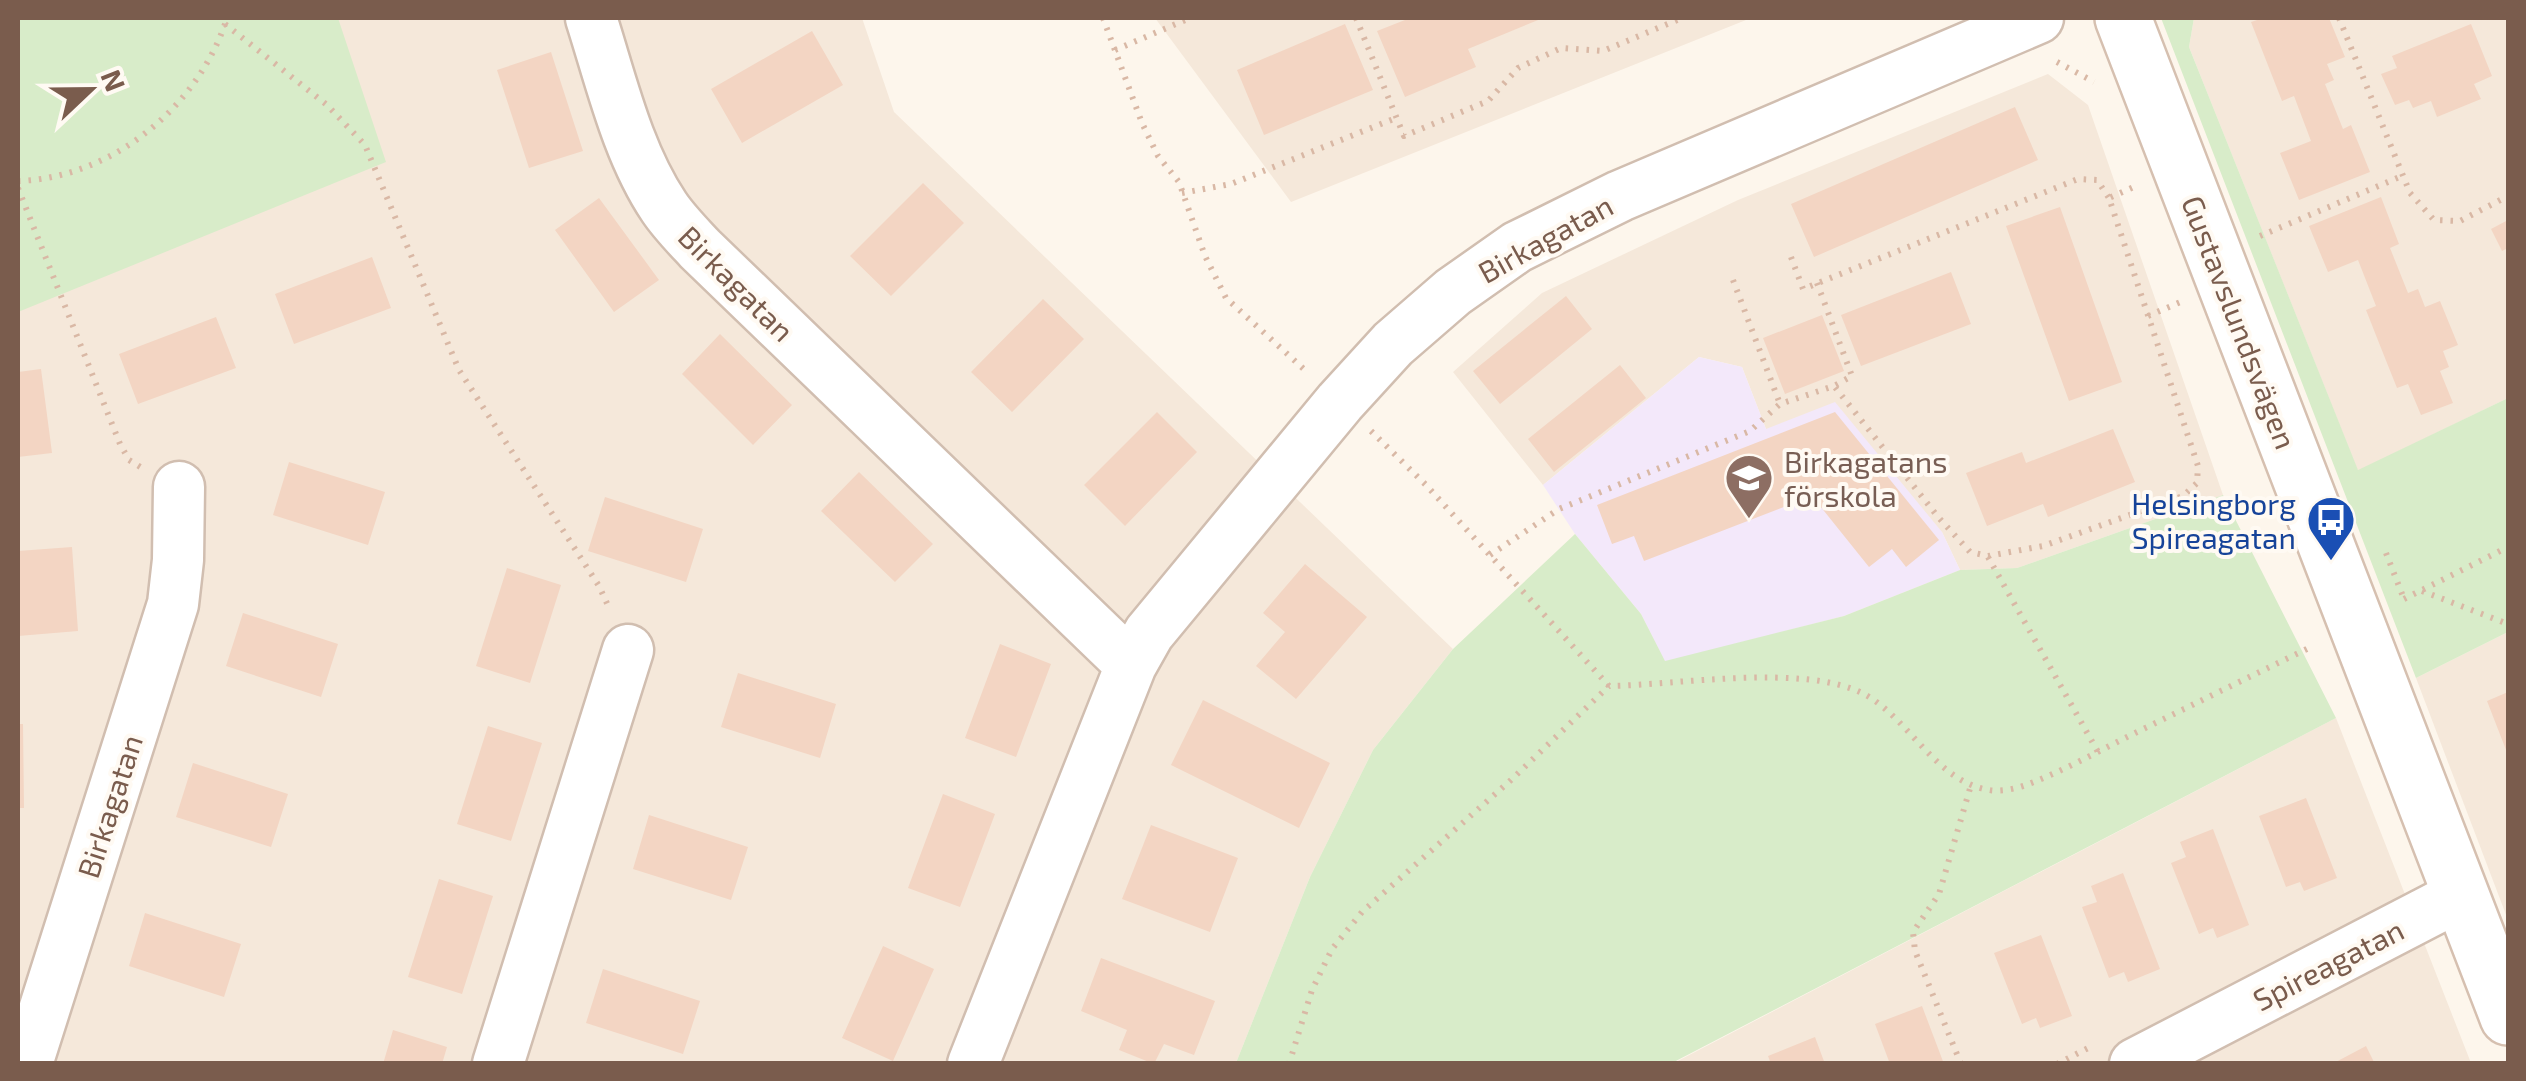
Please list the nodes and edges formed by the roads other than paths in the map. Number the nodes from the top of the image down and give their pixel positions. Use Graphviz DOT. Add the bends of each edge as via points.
graph roads {
  1 [pos="590,18"];
  2 [pos="2123,18"];
  3 [pos="2042,38"];
  4 [pos="178,487"];
  5 [pos="628,650"];
  6 [pos="1131,664"];
  7 [pos="2461,894"];
  8 [pos="2508,1017"];
  9 [pos="2200,1048"];
  10 [pos="27,1064"];
  11 [pos="498,1064"];
  12 [pos="973,1064"];
  13 [pos="2135,1064"];
  1 -- 6 [label="street, Birkagatan" via="626,128 676,222"];
  2 -- 7 [label="street, Gustavslundsvägen"];
  3 -- 6 [label="street, Birkagatan" via="1620,196 1518,247 1452,292 1340,402 1164,611"];
  4 -- 10 [label="street, Birkagatan" via="173,604"];
  5 -- 11 [label="street"];
  6 -- 12 [label="street, Birkagatan"];
  7 -- 8 [label="street, Gustavslundsvägen"];
  7 -- 9 [label="street, Spireagatan"];
  9 -- 13 [label="street, Spireagatan"];
}
